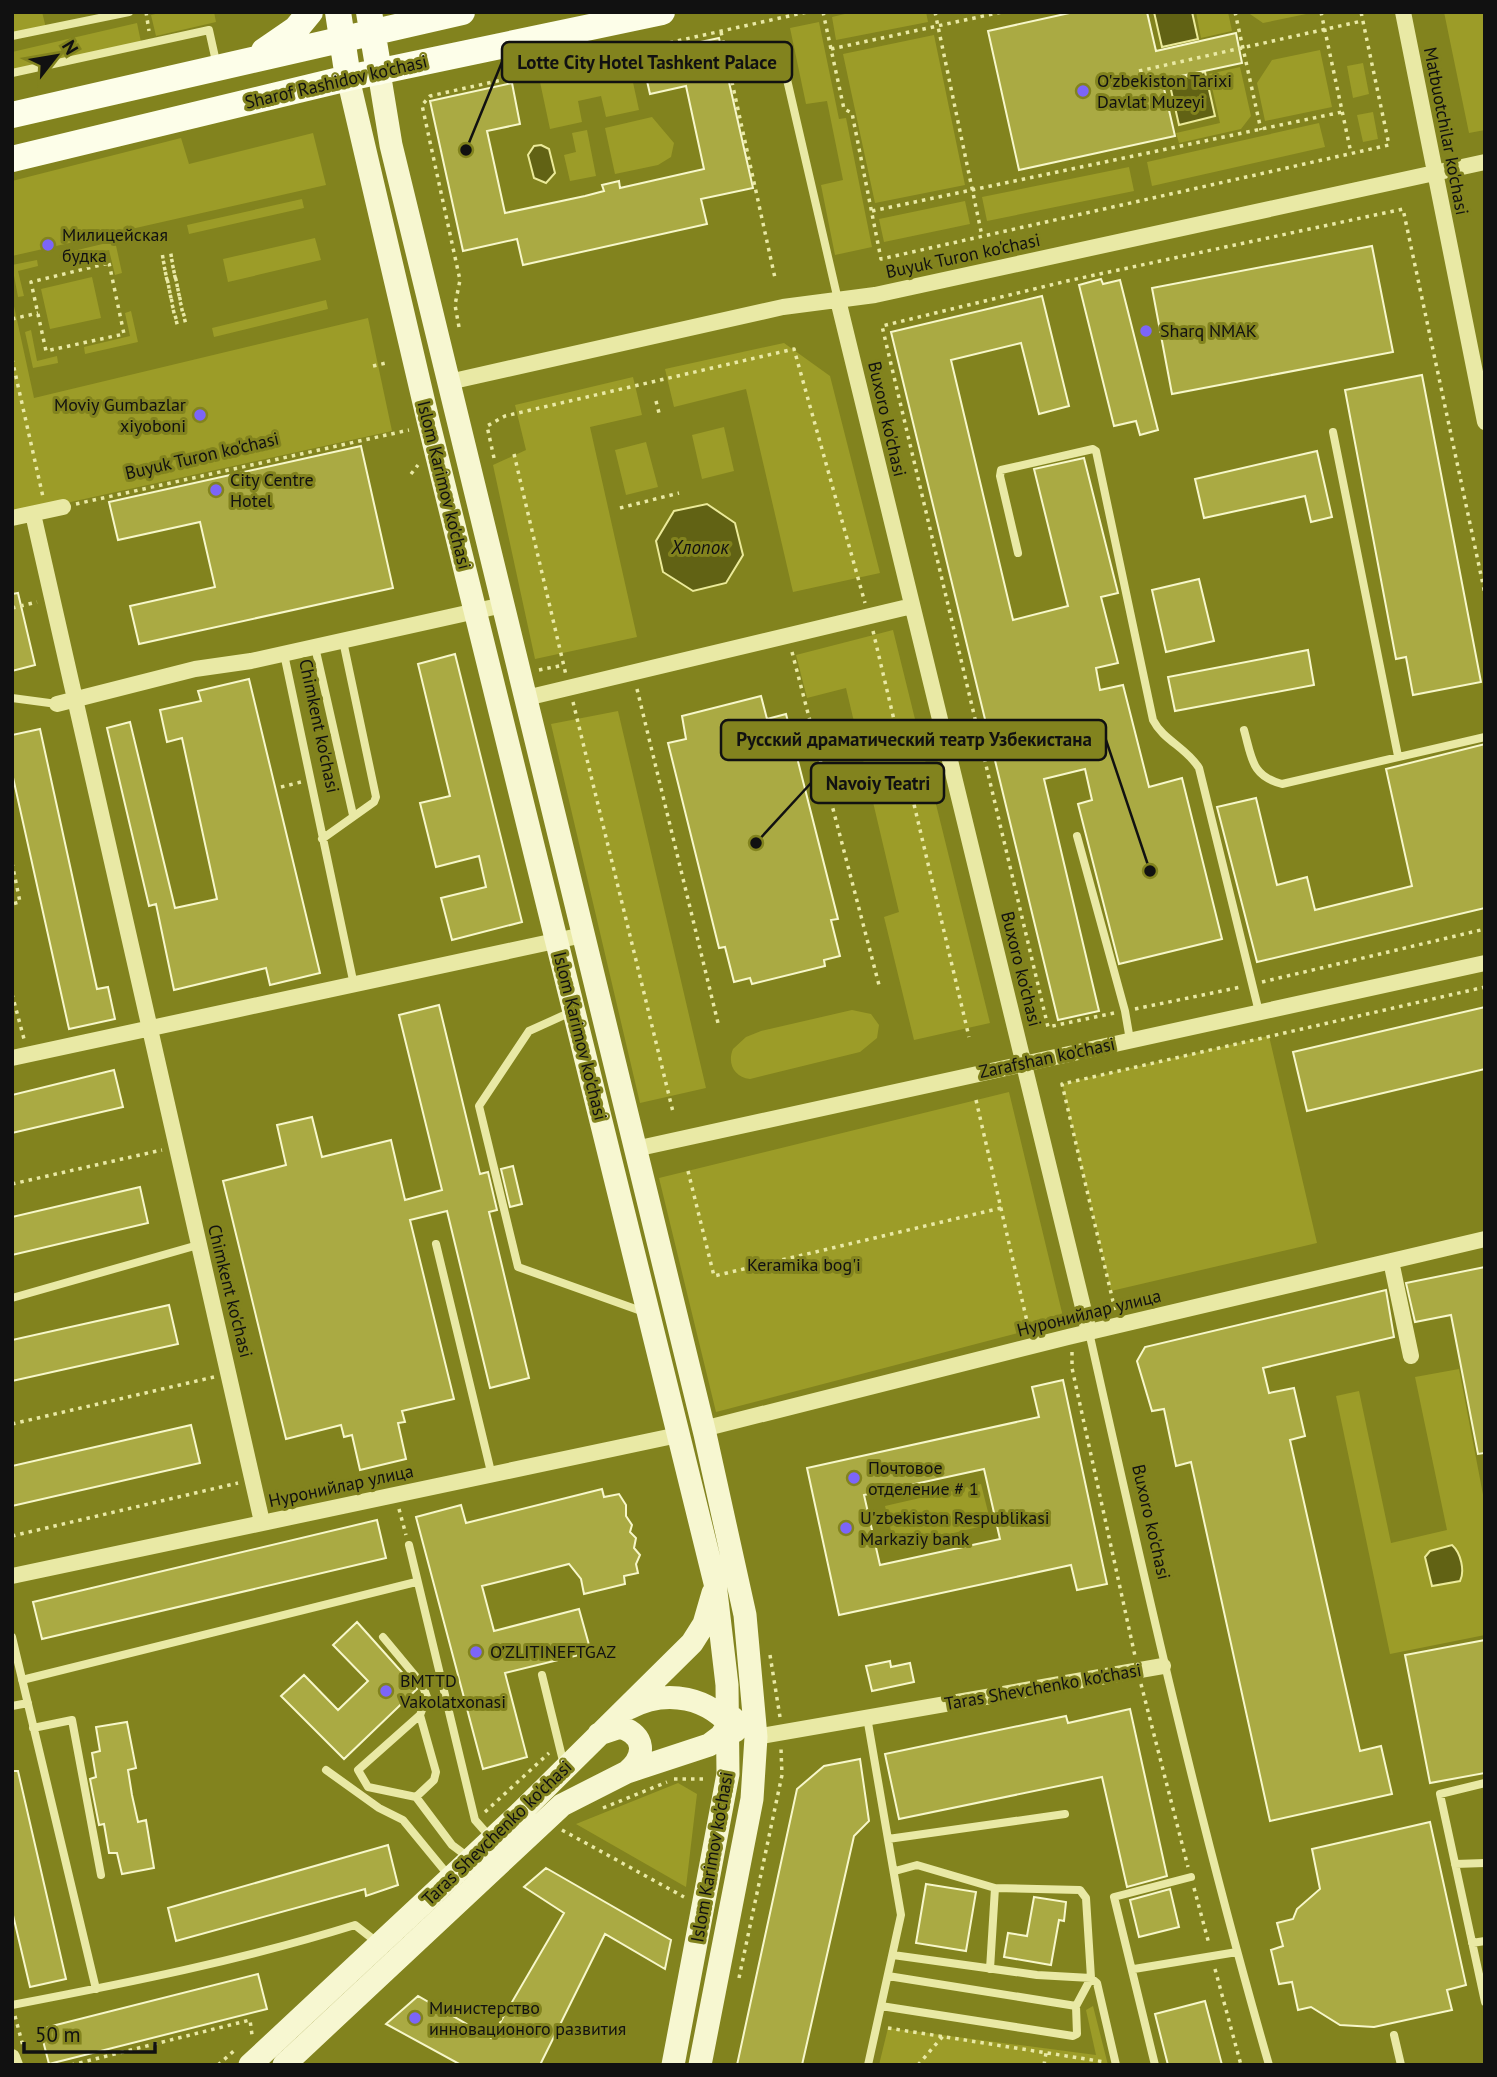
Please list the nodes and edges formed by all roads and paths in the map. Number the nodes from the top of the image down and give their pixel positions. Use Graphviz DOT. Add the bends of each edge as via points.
graph roads {
  1 [pos="129,12"];
  2 [pos="146,12"];
  3 [pos="310,12"];
  4 [pos="338,12"];
  5 [pos="463,12"];
  6 [pos="662,12"];
  7 [pos="807,12"];
  8 [pos="823,12"];
  9 [pos="935,12"];
  10 [pos="1002,12"];
  11 [pos="1235,12"];
  12 [pos="1321,12"];
  13 [pos="1361,12"];
  14 [pos="1403,12"];
  15 [pos="1363,21"];
  16 [pos="371,22"];
  17 [pos="937,26"];
  18 [pos="1324,29"];
  19 [pos="722,32"];
  20 [pos="12,36"];
  21 [pos="341,39"];
  22 [pos="151,41"];
  23 [pos="779,45"];
  24 [pos="1243,47"];
  25 [pos="831,48"];
  26 [pos="228,65"];
  27 [pos="1139,71"];
  28 [pos="379,72"];
  29 [pos="12,73"];
  30 [pos="348,78"];
  31 [pos="1342,112"];
  32 [pos="12,115"];
  33 [pos="1261,130"];
  34 [pos="1351,153"];
  35 [pos="12,159"];
  36 [pos="1485,162"];
  37 [pos="1435,173"];
  38 [pos="972,189"];
  39 [pos="872,212"];
  40 [pos="982,236"];
  41 [pos="161,257"];
  42 [pos="775,278"];
  43 [pos="167,287"];
  44 [pos="180,287"];
  45 [pos="838,300"];
  46 [pos="38,313"];
  47 [pos="187,317"];
  48 [pos="12,319"];
  49 [pos="174,320"];
  50 [pos="459,327"];
  51 [pos="12,359"];
  52 [pos="386,363"];
  53 [pos="373,366"];
  54 [pos="449,382"];
  55 [pos="656,401"];
  56 [pos="659,413"];
  57 [pos="1485,422"];
  58 [pos="409,430"];
  59 [pos="1333,432"];
  60 [pos="514,454"];
  61 [pos="494,458"];
  62 [pos="419,464"];
  63 [pos="411,474"];
  64 [pos="679,493"];
  65 [pos="621,508"];
  66 [pos="47,510"];
  67 [pos="12,518"];
  68 [pos="1018,553"];
  69 [pos="1485,594"];
  70 [pos="503,605"];
  71 [pos="912,606"];
  72 [pos="475,611"];
  73 [pos="869,617"];
  74 [pos="788,636"];
  75 [pos="343,640"];
  76 [pos="315,647"];
  77 [pos="284,654"];
  78 [pos="564,665"];
  79 [pos="537,670"];
  80 [pos="633,673"];
  81 [pos="570,688"];
  82 [pos="12,698"];
  83 [pos="526,698"];
  84 [pos="75,700"];
  85 [pos="57,704"];
  86 [pos="1244,730"];
  87 [pos="1485,737"];
  88 [pos="1398,756"];
  89 [pos="353,815"];
  90 [pos="1077,836"];
  91 [pos="322,839"];
  92 [pos="12,863"];
  93 [pos="12,904"];
  94 [pos="1485,929"];
  95 [pos="583,935"];
  96 [pos="556,941"];
  97 [pos="1485,963"];
  98 [pos="1252,984"];
  99 [pos="354,985"];
  100 [pos="879,985"];
  101 [pos="1485,987"];
  102 [pos="12,993"];
  103 [pos="14,1011"];
  104 [pos="574,1011"];
  105 [pos="1125,1011"];
  106 [pos="1259,1012"];
  107 [pos="718,1023"];
  108 [pos="150,1029"];
  109 [pos="969,1037"];
  110 [pos="1130,1040"];
  111 [pos="20,1056"];
  112 [pos="1024,1063"];
  113 [pos="976,1100"];
  114 [pos="673,1112"];
  115 [pos="178,1147"];
  116 [pos="635,1149"];
  117 [pos="609,1154"];
  118 [pos="688,1171"];
  119 [pos="12,1184"];
  120 [pos="1001,1208"];
  121 [pos="1485,1239"];
  122 [pos="436,1244"];
  123 [pos="198,1245"];
  124 [pos="1391,1261"];
  125 [pos="12,1298"];
  126 [pos="648,1314"];
  127 [pos="1116,1315"];
  128 [pos="1089,1332"];
  129 [pos="1033,1346"];
  130 [pos="1072,1352"];
  131 [pos="1411,1356"];
  132 [pos="230,1373"];
  133 [pos="12,1424"];
  134 [pos="703,1429"];
  135 [pos="678,1435"];
  136 [pos="492,1476"];
  137 [pos="254,1479"];
  138 [pos="395,1493"];
  139 [pos="262,1522"];
  140 [pos="12,1536"];
  141 [pos="409,1545"];
  142 [pos="12,1576"];
  143 [pos="416,1582"];
  144 [pos="715,1583"];
  145 [pos="12,1637"];
  146 [pos="383,1637"];
  147 [pos="1163,1666"];
  148 [pos="1139,1670"];
  149 [pos="542,1675"];
  150 [pos="22,1680"];
  151 [pos="754,1682"];
  152 [pos="28,1703"];
  153 [pos="12,1706"];
  154 [pos="420,1714"];
  155 [pos="618,1715"];
  156 [pos="867,1717"];
  157 [pos="730,1724"];
  158 [pos="33,1728"];
  159 [pos="598,1734"];
  160 [pos="757,1737"];
  161 [pos="559,1744"];
  162 [pos="690,1751"];
  163 [pos="565,1768"];
  164 [pos="326,1770"];
  165 [pos="627,1772"];
  166 [pos="728,1774"];
  167 [pos="755,1776"];
  168 [pos="700,1778"];
  169 [pos="1485,1783"];
  170 [pos="416,1797"];
  171 [pos="600,1810"];
  172 [pos="1065,1814"];
  173 [pos="475,1820"];
  174 [pos="566,1824"];
  175 [pos="888,1839"];
  176 [pos="491,1840"];
  177 [pos="470,1859"];
  178 [pos="1485,1863"];
  179 [pos="1455,1864"];
  180 [pos="895,1871"];
  181 [pos="101,1875"];
  182 [pos="1191,1877"];
  183 [pos="450,1878"];
  184 [pos="995,1888"];
  185 [pos="687,1899"];
  186 [pos="1485,1941"];
  187 [pos="1472,1943"];
  188 [pos="380,1945"];
  189 [pos="1237,1952"];
  190 [pos="893,1955"];
  191 [pos="1212,1956"];
  192 [pos="990,1969"];
  193 [pos="1134,1969"];
  194 [pos="888,1976"];
  195 [pos="1091,1978"];
  196 [pos="96,1989"];
  197 [pos="1485,2001"];
  198 [pos="12,2005"];
  199 [pos="881,2006"];
  200 [pos="1076,2006"];
  201 [pos="263,2025"];
  202 [pos="888,2028"];
  203 [pos="253,2035"];
  204 [pos="944,2035"];
  205 [pos="1394,2035"];
  206 [pos="1046,2053"];
  207 [pos="17,2058"];
  208 [pos="294,2059"];
  209 [pos="1111,2064"];
  210 [pos="72,2065"];
  211 [pos="218,2065"];
  212 [pos="250,2065"];
  213 [pos="673,2065"];
  214 [pos="700,2065"];
  215 [pos="868,2065"];
  216 [pos="918,2065"];
  217 [pos="1044,2065"];
  218 [pos="1155,2065"];
  219 [pos="1241,2065"];
  220 [pos="1269,2065"];
  221 [pos="1401,2065"];
  1 -- 20 [label="lane"];
  2 -- 22 [label="path"];
  3 -- 26 [label="main road" via="280,41"];
  4 -- 21 [label="main road, Islom Karimov ko'chasi"];
  5 -- 16 [label="main road"];
  6 -- 28 [label="main road, Sharof Rashidov ko'chasi"];
  7 -- 19 [label="path"];
  8 -- 25 [label="path"];
  9 -- 17 [label="path"];
  10 -- 17 [label="path"];
  11 -- 24 [label="path"];
  12 -- 18 [label="path"];
  13 -- 15 [label="path"];
  14 -- 37 [label="street, Matbuotchilar ko'chasi"];
  15 -- 18 [label="path"];
  15 -- 34 [label="path" via="1389,145"];
  16 -- 21 [label="main road"];
  16 -- 28 [label="main road, Islom Karimov ko'chasi"];
  17 -- 25 [label="path"];
  17 -- 38 [label="path"];
  18 -- 24 [label="path"];
  18 -- 31 [label="path"];
  19 -- 42 [label="path"];
  19 -- 50 [label="path" via="430,96 422,105 460,280 455,305"];
  21 -- 26 [label="main road"];
  21 -- 30 [label="main road, Islom Karimov ko'chasi"];
  22 -- 26 [label="lane" via="209,30"];
  22 -- 29 [label="lane"];
  23 -- 45 [label="lane, Buxoro ko'chasi"];
  24 -- 27 [label="path"];
  24 -- 33 [label="path"];
  25 -- 39 [label="path" via="844,109 852,113"];
  26 -- 32 [label="main road"];
  28 -- 30 [label="main road, Sharof Rashidov ko'chasi"];
  28 -- 54 [label="main road, Islom Karimov ko'chasi" via="391,145"];
  30 -- 35 [label="main road, Sharof Rashidov ko'chasi"];
  30 -- 72 [label="main road, Islom Karimov ko'chasi"];
  31 -- 33 [label="path"];
  31 -- 34 [label="path"];
  33 -- 38 [label="path"];
  34 -- 40 [label="path"];
  36 -- 37 [label="street, Buyuk Turon ko'chasi"];
  37 -- 45 [label="street, Buyuk Turon ko'chasi"];
  37 -- 57 [label="street, Matbuotchilar ko'chasi"];
  38 -- 39 [label="path"];
  38 -- 40 [label="path"];
  39 -- 40 [label="path" via="881,259"];
  41 -- 43 [label="path" via="174,258"];
  43 -- 44 [label="path"];
  43 -- 44 [label="path"];
  43 -- 44 [label="path"];
  43 -- 44 [label="path"];
  43 -- 44 [label="path"];
  45 -- 54 [label="street, Buyuk Turon ko'chasi" via="783,307"];
  45 -- 71 [label="street, Buxoro ko'chasi"];
  46 -- 46 [label="path" via="46,351 124,334 109,264 31,282"];
  46 -- 48 [label="path"];
  47 -- 49 [label="path"];
  51 -- 66 [label="path"];
  52 -- 53 [label="path"];
  54 -- 70 [label="main road, Islom Karimov ko'chasi"];
  55 -- 56 [label="path"];
  58 -- 66 [label="path, Buyuk Turon ko'chasi"];
  59 -- 88 [label="lane"];
  60 -- 78 [label="path"];
  61 -- 73 [label="path" via="487,426 505,416 793,349"];
  62 -- 63 [label="path"];
  64 -- 65 [label="path"];
  66 -- 67 [label="street"];
  66 -- 84 [label="street, Chimkent ko'chasi"];
  68 -- 98 [label="lane" via="1001,470 1096,451 1153,720 1199,768"];
  69 -- 105 [label="path" via="1403,209 882,326 1048,1027"];
  70 -- 72 [label="street, Chimkent ko'chasi"];
  70 -- 83 [label="main road, Islom Karimov ko'chasi"];
  71 -- 73 [label="street"];
  71 -- 112 [label="street, Buxoro ko'chasi"];
  72 -- 75 [label="street, Chimkent ko'chasi"];
  72 -- 96 [label="main road, Islom Karimov ko'chasi"];
  73 -- 74 [label="street"];
  73 -- 109 [label="path"];
  74 -- 80 [label="street"];
  74 -- 100 [label="path"];
  75 -- 76 [label="street, Chimkent ko'chasi"];
  75 -- 89 [label="lane" via="376,797"];
  76 -- 77 [label="street, Chimkent ko'chasi"];
  76 -- 89 [label="lane"];
  77 -- 84 [label="street" via="195,669"];
  77 -- 91 [label="lane, Chimkent ko'chasi"];
  78 -- 79 [label="path"];
  78 -- 81 [label="path"];
  80 -- 81 [label="street"];
  80 -- 107 [label="path"];
  81 -- 83 [label="street"];
  81 -- 114 [label="path"];
  82 -- 85 [label="lane"];
  83 -- 95 [label="main road, Islom Karimov ko'chasi"];
  84 -- 85 [label="street"];
  84 -- 108 [label="street, Chimkent ko'chasi"];
  86 -- 88 [label="lane" via="1255,769 1266,780 1282,783"];
  87 -- 88 [label="lane"];
  89 -- 91 [label="lane"];
  90 -- 105 [label="lane"];
  91 -- 99 [label="lane, Chimkent ko'chasi"];
  92 -- 93 [label="path" via="20,902"];
  94 -- 98 [label="path"];
  95 -- 96 [label="street"];
  95 -- 116 [label="main road, Islom Karimov ko'chasi"];
  96 -- 99 [label="street"];
  96 -- 104 [label="main road, Islom Karimov ko'chasi"];
  97 -- 106 [label="street, Zarafshan ko'chasi"];
  98 -- 105 [label="path"];
  98 -- 106 [label="lane"];
  99 -- 108 [label="street"];
  101 -- 127 [label="path" via="1062,1084"];
  102 -- 103 [label="path"];
  103 -- 111 [label="path"];
  104 -- 117 [label="main road, Islom Karimov ko'chasi"];
  104 -- 126 [label="lane" via="529,1031 479,1106 518,1267"];
  105 -- 110 [label="lane"];
  106 -- 110 [label="street, Zarafshan ko'chasi"];
  108 -- 111 [label="street"];
  108 -- 115 [label="street, Chimkent ko'chasi"];
  110 -- 112 [label="street, Zarafshan ko'chasi"];
  112 -- 116 [label="street, Zarafshan ko'chasi"];
  112 -- 128 [label="street, Buxoro ko'chasi"];
  113 -- 120 [label="path"];
  115 -- 119 [label="path"];
  115 -- 123 [label="street, Chimkent ko'chasi"];
  116 -- 117 [label="main road, Zarafshan ko'chasi"];
  116 -- 134 [label="main road, Islom Karimov ko'chasi"];
  117 -- 126 [label="main road, Islom Karimov ko'chasi"];
  118 -- 120 [label="path" via="714,1276"];
  120 -- 129 [label="path"];
  121 -- 124 [label="street, Нуронийлар улица"];
  122 -- 136 [label="lane"];
  123 -- 125 [label="lane"];
  123 -- 132 [label="street, Chimkent ko'chasi"];
  124 -- 128 [label="street, Нуронийлар улица"];
  124 -- 131 [label="street"];
  126 -- 135 [label="main road, Islom Karimov ko'chasi"];
  128 -- 129 [label="street, Нуронийлар улица"];
  128 -- 147 [label="lane, Buxoro ko'chasi"];
  129 -- 134 [label="street, Нуронийлар улица"];
  130 -- 148 [label="path"];
  132 -- 133 [label="path"];
  132 -- 137 [label="street, Chimkent ko'chasi"];
  134 -- 151 [label="main road, Islom Karimov ko'chasi" via="737,1574"];
  135 -- 136 [label="street, Нуронийлар улица"];
  135 -- 144 [label="main road, Islom Karimov ko'chasi"];
  136 -- 138 [label="street, Нуронийлар улица"];
  137 -- 139 [label="street, Chimkent ko'chasi"];
  137 -- 140 [label="path"];
  138 -- 139 [label="street, Нуронийлар улица"];
  138 -- 141 [label="path"];
  139 -- 142 [label="street, Нуронийлар улица"];
  141 -- 143 [label="lane"];
  143 -- 150 [label="lane"];
  143 -- 173 [label="lane"];
  144 -- 155 [label="main road, Taras Shevchenko ko'chasi" via="697,1636"];
  144 -- 157 [label="main road, Islom Karimov ko'chasi"];
  145 -- 150 [label="lane"];
  146 -- 154 [label="lane" via="422,1684 427,1697"];
  147 -- 148 [label="street, Taras Shevchenko ko'chasi"];
  147 -- 189 [label="lane, Buxoro ko'chasi"];
  148 -- 156 [label="street, Taras Shevchenko ko'chasi"];
  148 -- 182 [label="path"];
  149 -- 161 [label="lane"];
  150 -- 152 [label="lane"];
  151 -- 157 [label="main road, Taras Shevchenko ko'chasi"];
  151 -- 160 [label="main road, Islom Karimov ko'chasi"];
  152 -- 153 [label="lane"];
  152 -- 158 [label="lane"];
  154 -- 170 [label="lane" via="436,1772"];
  154 -- 170 [label="lane" via="358,1770 368,1787"];
  155 -- 157 [label="main road" via="646,1701 681,1697 703,1704"];
  155 -- 159 [label="main road, Taras Shevchenko ko'chasi"];
  156 -- 160 [label="street, Taras Shevchenko ko'chasi"];
  156 -- 175 [label="lane"];
  157 -- 162 [label="main road, Taras Shevchenko ko'chasi" via="717,1740"];
  157 -- 166 [label="main road, Islom Karimov ko'chasi"];
  157 -- 167 [label="main road"];
  158 -- 181 [label="lane" via="72,1720"];
  158 -- 196 [label="lane"];
  159 -- 163 [label="main road, Taras Shevchenko ko'chasi"];
  159 -- 165 [label="main road" via="620,1727 636,1735 641,1754"];
  160 -- 167 [label="main road, Islom Karimov ko'chasi"];
  161 -- 163 [label="lane"];
  161 -- 173 [label="path"];
  162 -- 165 [label="main road, Taras Shevchenko ko'chasi"];
  162 -- 166 [label="main road" via="713,1756"];
  163 -- 176 [label="main road, Taras Shevchenko ko'chasi"];
  164 -- 183 [label="lane" via="403,1821"];
  165 -- 208 [label="main road, Taras Shevchenko ko'chasi" via="548,1816"];
  166 -- 213 [label="main road, Islom Karimov ko'chasi"];
  167 -- 214 [label="main road, Islom Karimov ko'chasi"];
  168 -- 171 [label="path" via="673,1779"];
  169 -- 179 [label="lane" via="1440,1794"];
  170 -- 177 [label="lane" via="452,1845"];
  172 -- 175 [label="lane"];
  173 -- 176 [label="lane"];
  174 -- 185 [label="path" via="560,1829"];
  175 -- 180 [label="lane"];
  176 -- 177 [label="main road, Taras Shevchenko ko'chasi"];
  177 -- 183 [label="main road, Taras Shevchenko ko'chasi"];
  178 -- 179 [label="lane"];
  179 -- 187 [label="lane"];
  180 -- 184 [label="lane" via="917,1865"];
  180 -- 190 [label="lane" via="901,1915"];
  182 -- 191 [label="path"];
  182 -- 193 [label="lane" via="1114,1897"];
  183 -- 188 [label="main road, Taras Shevchenko ko'chasi"];
  184 -- 192 [label="lane"];
  184 -- 195 [label="lane" via="1080,1891 1086,1898"];
  186 -- 187 [label="lane"];
  187 -- 197 [label="lane"];
  188 -- 196 [label="lane" via="355,1925"];
  188 -- 212 [label="main road, Taras Shevchenko ko'chasi"];
  189 -- 191 [label="lane"];
  189 -- 220 [label="lane, Buxoro ko'chasi"];
  190 -- 192 [label="lane"];
  190 -- 194 [label="lane"];
  191 -- 193 [label="lane"];
  191 -- 219 [label="path"];
  192 -- 195 [label="lane"];
  193 -- 218 [label="lane"];
  194 -- 199 [label="lane"];
  194 -- 200 [label="lane"];
  195 -- 200 [label="lane"];
  195 -- 209 [label="lane" via="1097,1983"];
  196 -- 198 [label="lane"];
  198 -- 207 [label="path"];
  199 -- 200 [label="lane" via="1073,2036 1077,2034"];
  199 -- 215 [label="lane"];
  201 -- 203 [label="path"];
  202 -- 204 [label="path"];
  203 -- 210 [label="path" via="250,2020"];
  203 -- 211 [label="path"];
  204 -- 206 [label="path"];
  204 -- 216 [label="path"];
  205 -- 221 [label="lane"];
  206 -- 209 [label="path"];
  206 -- 217 [label="path"];
}
